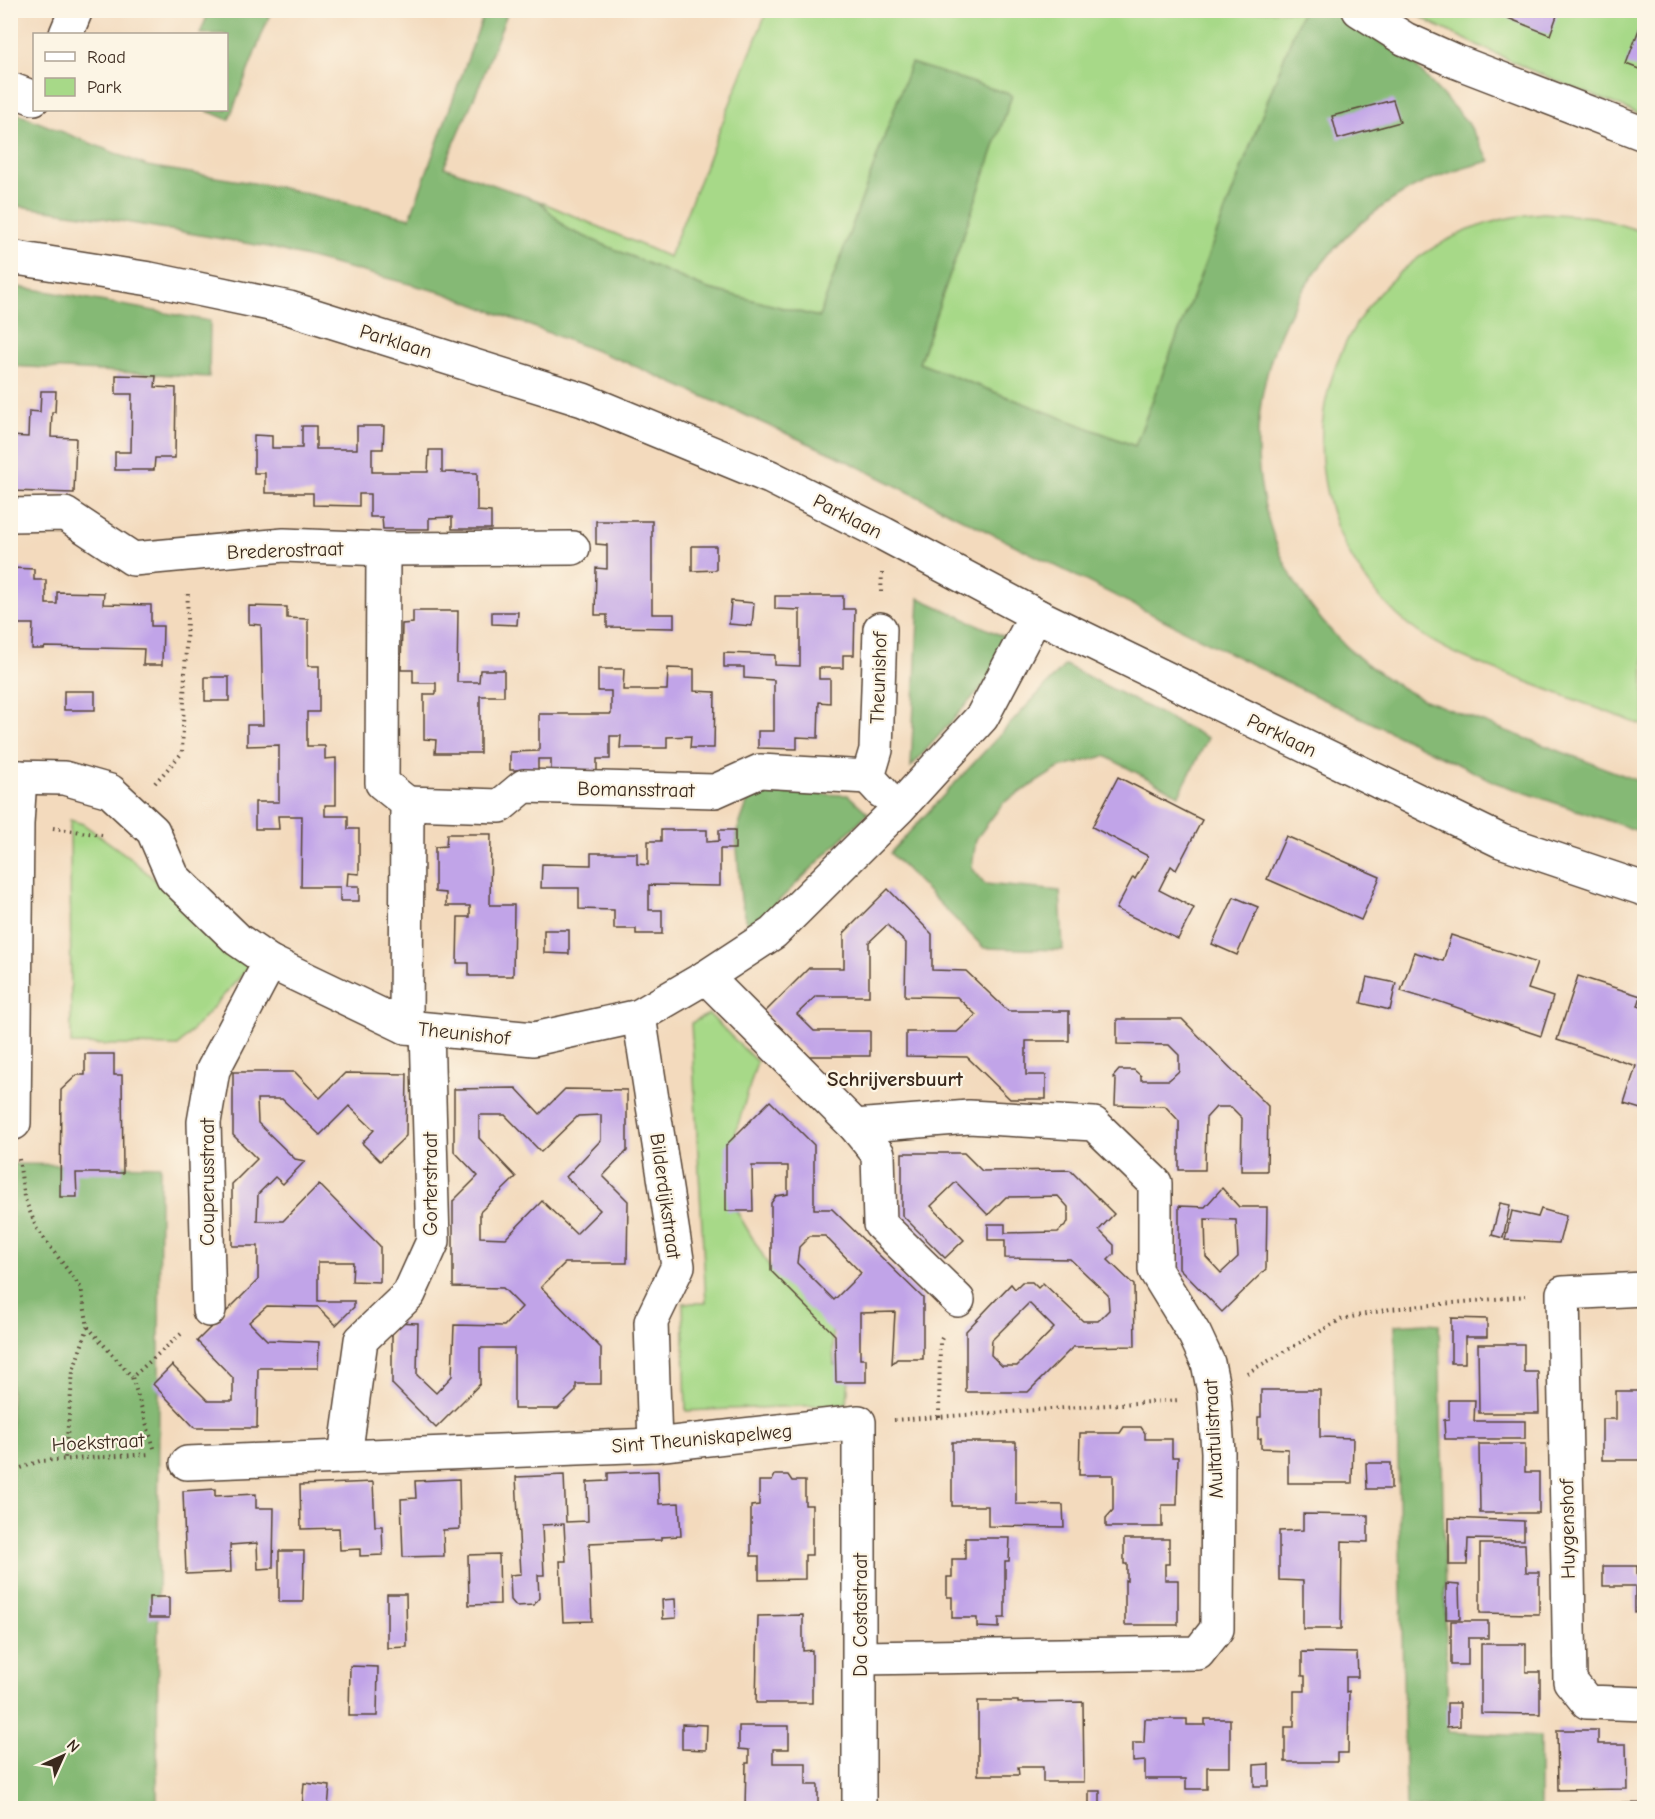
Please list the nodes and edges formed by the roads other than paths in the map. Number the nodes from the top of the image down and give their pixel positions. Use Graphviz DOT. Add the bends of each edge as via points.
graph roads {
  1 [pos="76,10"];
  2 [pos="1359,10"];
  3 [pos="66,33"];
  4 [pos="10,89"];
  5 [pos="33,98"];
  6 [pos="1644,134"];
  7 [pos="10,258"];
  8 [pos="10,515"];
  9 [pos="573,548"];
  10 [pos="383,549"];
  11 [pos="1036,615"];
  12 [pos="880,629"];
  13 [pos="15,777"];
  14 [pos="868,777"];
  15 [pos="407,803"];
  16 [pos="898,809"];
  17 [pos="1644,889"];
  18 [pos="270,962"];
  19 [pos="706,977"];
  20 [pos="639,1016"];
  21 [pos="417,1028"];
  22 [pos="14,1123"];
  23 [pos="855,1126"];
  24 [pos="1644,1289"];
  25 [pos="958,1300"];
  26 [pos="209,1310"];
  27 [pos="859,1422"];
  28 [pos="655,1445"];
  29 [pos="345,1456"];
  30 [pos="187,1463"];
  31 [pos="860,1658"];
  32 [pos="1644,1704"];
  33 [pos="859,1809"];
  1 -- 3 [label="street"];
  2 -- 6 [label="street" via="1405,39 1457,62"];
  4 -- 5 [label="street"];
  7 -- 11 [label="street, Parklaan" via="150,279 289,308 583,400 770,477"];
  8 -- 10 [label="street, Brederostraat" via="65,514 133,560 284,545"];
  9 -- 10 [label="street, Brederostraat"];
  10 -- 15 [label="street" via="382,783"];
  11 -- 16 [label="street, Theunishof" via="982,717"];
  11 -- 17 [label="street, Parklaan" via="1501,841"];
  12 -- 14 [label="street, Theunishof" via="876,750"];
  13 -- 18 [label="street, Theunishof" via="64,778 110,791 153,831 173,876 238,940"];
  13 -- 22 [label="street"];
  14 -- 15 [label="street, Bomansstraat" via="760,771 715,791 524,786 500,806"];
  14 -- 16 [label="street"];
  15 -- 21 [label="street"];
  16 -- 19 [label="street, Theunishof" via="773,933"];
  18 -- 21 [label="street, Theunishof"];
  18 -- 26 [label="street, Couperusstraat" via="213,1070 204,1122"];
  19 -- 20 [label="street, Theunishof"];
  19 -- 23 [label="street"];
  20 -- 21 [label="street, Theunishof" via="534,1040"];
  20 -- 28 [label="street, Bilderdijkstraat" via="678,1266 651,1322"];
  21 -- 29 [label="street, Gorterstraat" via="433,1241 409,1294 361,1340"];
  23 -- 25 [label="street" via="878,1154 880,1224"];
  23 -- 31 [label="street, Multatulistraat" via="969,1116 1094,1124 1155,1183 1155,1270 1208,1363 1218,1452 1217,1629 1198,1653"];
  24 -- 32 [label="street, Huygenshof" via="1563,1293 1570,1681 1587,1702"];
  27 -- 28 [label="street, Sint Theuniskapelweg"];
  27 -- 31 [label="street, Da Costastraat"];
  28 -- 29 [label="street, Sint Theuniskapelweg"];
  29 -- 30 [label="street, Sint Theuniskapelweg"];
  31 -- 33 [label="street, Da Costastraat"];
}
